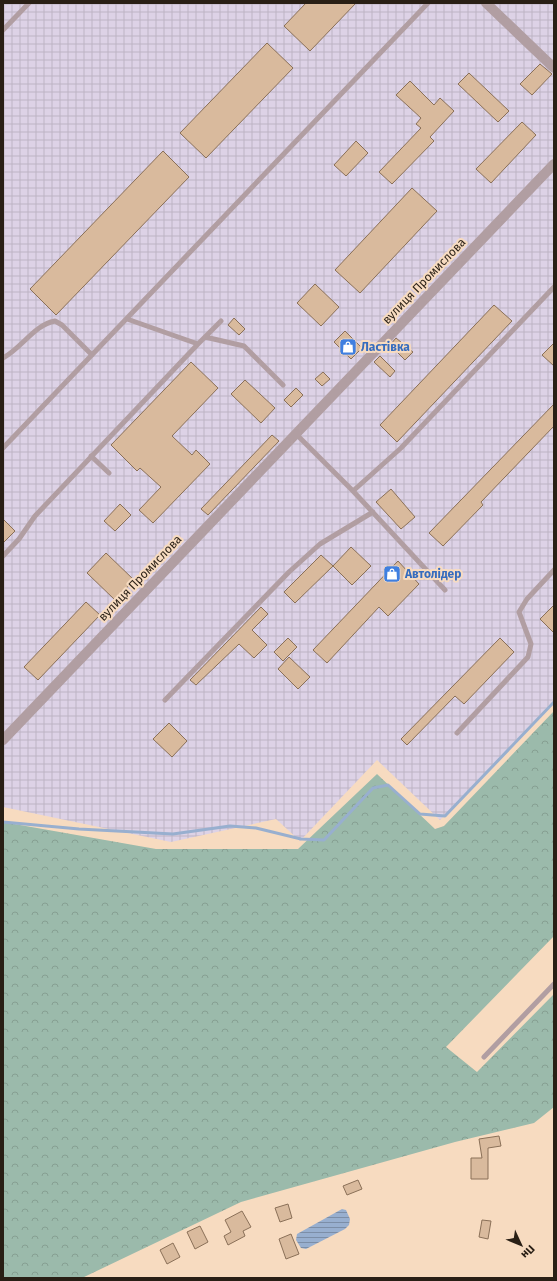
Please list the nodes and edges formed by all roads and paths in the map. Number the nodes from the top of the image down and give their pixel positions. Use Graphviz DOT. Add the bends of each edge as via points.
graph roads {
  1 [pos="29,3"];
  2 [pos="428,3"];
  3 [pos="486,3"];
  4 [pos="3,30"];
  5 [pos="554,68"];
  6 [pos="554,164"];
  7 [pos="554,287"];
  8 [pos="127,319"];
  9 [pos="221,321"];
  10 [pos="205,337"];
  11 [pos="198,344"];
  12 [pos="92,355"];
  13 [pos="3,358"];
  14 [pos="283,385"];
  15 [pos="296,434"];
  16 [pos="3,448"];
  17 [pos="91,456"];
  18 [pos="108,473"];
  19 [pos="353,491"];
  20 [pos="372,512"];
  21 [pos="3,556"];
  22 [pos="554,570"];
  23 [pos="445,590"];
  24 [pos="165,700"];
  25 [pos="457,733"];
  26 [pos="3,740"];
  27 [pos="554,984"];
  28 [pos="484,1057"];
  1 -- 4 [label="lane"];
  2 -- 8 [label="lane"];
  3 -- 5 [label="street"];
  6 -- 15 [label="street, вулиця Промислова"];
  7 -- 19 [label="lane" via="401,448"];
  8 -- 11 [label="lane"];
  8 -- 12 [label="lane"];
  9 -- 10 [label="lane"];
  10 -- 11 [label="lane"];
  10 -- 14 [label="lane" via="244,346"];
  11 -- 17 [label="lane"];
  12 -- 13 [label="lane" via="55,321 44,323 11,354"];
  12 -- 16 [label="lane"];
  15 -- 19 [label="lane"];
  15 -- 26 [label="street, вулиця Промислова"];
  17 -- 18 [label="lane"];
  17 -- 21 [label="lane" via="35,516"];
  19 -- 20 [label="lane"];
  20 -- 23 [label="lane"];
  20 -- 24 [label="lane" via="320,544 289,572"];
  22 -- 25 [label="lane" via="527,599 519,612 531,644 528,657"];
  27 -- 28 [label="lane"];
}
